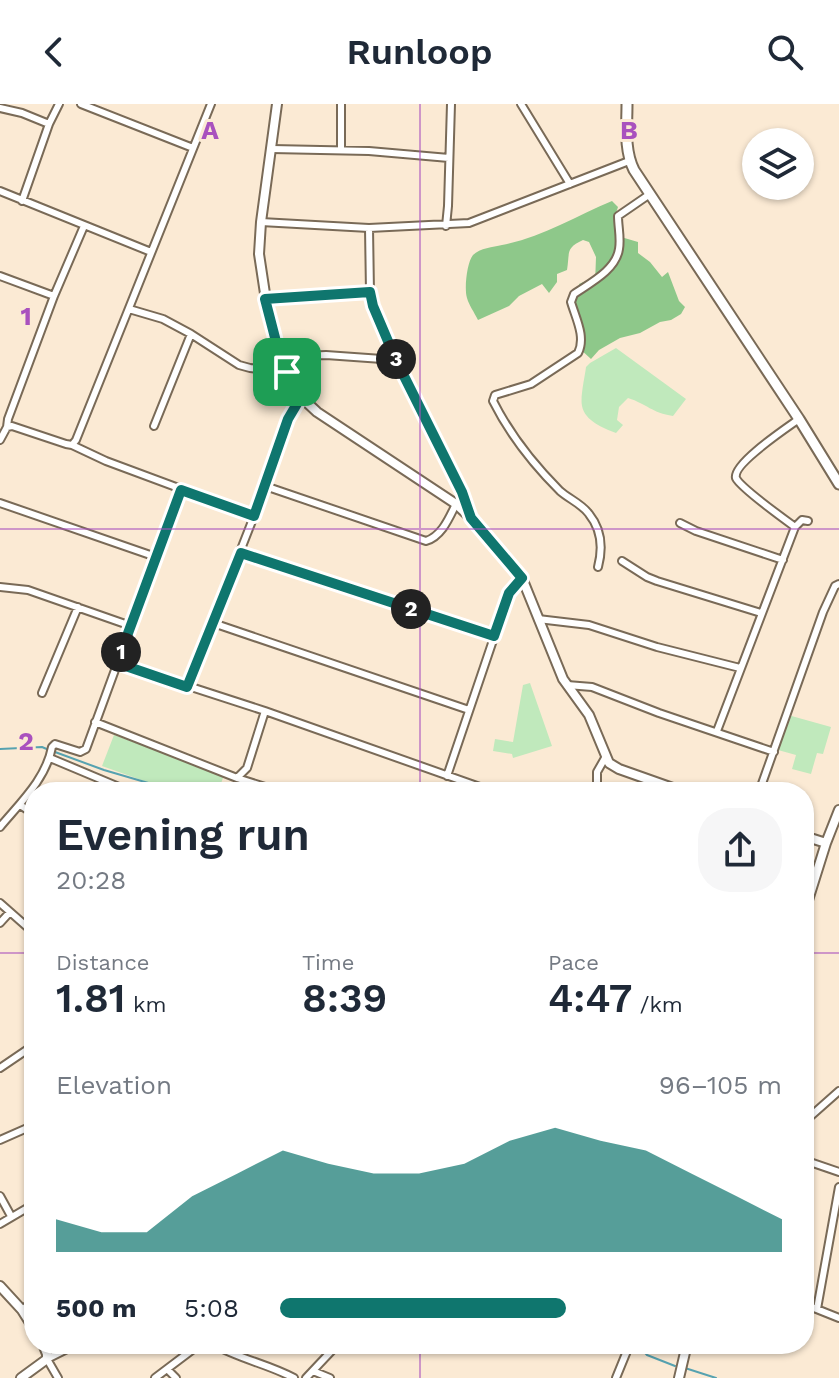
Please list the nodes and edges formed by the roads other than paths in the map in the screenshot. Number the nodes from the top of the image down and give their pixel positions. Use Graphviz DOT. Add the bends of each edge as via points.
graph roads {
  1 [pos="59,104"];
  2 [pos="81,104"];
  3 [pos="211,104"];
  4 [pos="277,104"];
  5 [pos="341,104"];
  6 [pos="451,104"];
  7 [pos="521,104"];
  8 [pos="627,104"];
  9 [pos="0,108"];
  10 [pos="49,124"];
  11 [pos="193,148"];
  12 [pos="272,149"];
  13 [pos="341,150"];
  14 [pos="449,158"];
  15 [pos="629,161"];
  16 [pos="570,184"];
  17 [pos="0,191"];
  18 [pos="650,194"];
  19 [pos="22,201"];
  20 [pos="261,222"];
  21 [pos="84,226"];
  22 [pos="446,226"];
  23 [pos="369,228"];
  24 [pos="151,252"];
  25 [pos="0,276"];
  26 [pos="370,292"];
  27 [pos="54,296"];
  28 [pos="265,299"];
  29 [pos="129,309"];
  30 [pos="191,334"];
  31 [pos="280,357"];
  32 [pos="396,360"];
  33 [pos="287,372"];
  34 [pos="301,397"];
  35 [pos="799,419"];
  36 [pos="154,426"];
  37 [pos="7,427"];
  38 [pos="0,440"];
  39 [pos="72,445"];
  40 [pos="839,484"];
  41 [pos="265,486"];
  42 [pos="181,490"];
  43 [pos="0,503"];
  44 [pos="456,504"];
  45 [pos="254,516"];
  46 [pos="471,518"];
  47 [pos="808,521"];
  48 [pos="680,523"];
  49 [pos="795,527"];
  50 [pos="241,553"];
  51 [pos="156,557"];
  52 [pos="783,560"];
  53 [pos="622,561"];
  54 [pos="598,567"];
  55 [pos="522,578"];
  56 [pos="839,584"];
  57 [pos="0,587"];
  58 [pos="78,607"];
  59 [pos="761,613"];
  60 [pos="538,619"];
  61 [pos="213,623"];
  62 [pos="131,626"];
  63 [pos="494,636"];
  64 [pos="117,663"];
  65 [pos="740,668"];
  66 [pos="567,685"];
  67 [pos="187,687"];
  68 [pos="42,693"];
  69 [pos="469,710"];
  70 [pos="265,711"];
  71 [pos="95,722"];
  72 [pos="717,731"];
  73 [pos="51,752"];
  74 [pos="774,752"];
  75 [pos="605,758"];
  76 [pos="247,768"];
  77 [pos="447,776"];
  78 [pos="237,778"];
  79 [pos="37,782"];
  80 [pos="111,782"];
  81 [pos="249,782"];
  82 [pos="254,782"];
  83 [pos="464,782"];
  84 [pos="597,782"];
  85 [pos="656,782"];
  86 [pos="763,782"];
  87 [pos="24,799"];
  88 [pos="20,805"];
  89 [pos="24,808"];
  90 [pos="839,810"];
  91 [pos="0,827"];
  92 [pos="814,839"];
  93 [pos="826,843"];
  94 [pos="814,881"];
  95 [pos="0,903"];
  96 [pos="10,912"];
  97 [pos="0,923"];
  98 [pos="24,924"];
  99 [pos="24,1052"];
  100 [pos="0,1068"];
  101 [pos="839,1091"];
  102 [pos="814,1113"];
  103 [pos="24,1129"];
  104 [pos="0,1140"];
  105 [pos="814,1163"];
  106 [pos="839,1172"];
  107 [pos="839,1187"];
  108 [pos="0,1196"];
  109 [pos="24,1209"];
  110 [pos="11,1216"];
  111 [pos="0,1224"];
  112 [pos="0,1286"];
  113 [pos="814,1308"];
  114 [pos="817,1309"];
  115 [pos="22,1310"];
  116 [pos="24,1313"];
  117 [pos="839,1318"];
  118 [pos="47,1354"];
  119 [pos="57,1354"];
  120 [pos="187,1354"];
  121 [pos="236,1354"];
  122 [pos="329,1354"];
  123 [pos="626,1354"];
  124 [pos="685,1354"];
  125 [pos="47,1359"];
  126 [pos="167,1369"];
  127 [pos="313,1371"];
  128 [pos="21,1378"];
  129 [pos="58,1378"];
  130 [pos="155,1378"];
  131 [pos="176,1378"];
  132 [pos="294,1378"];
  133 [pos="306,1378"];
  134 [pos="330,1378"];
  135 [pos="616,1378"];
  136 [pos="679,1378"];
  1 -- 10 [label="street"];
  2 -- 11 [label="street"];
  3 -- 11 [label="street"];
  4 -- 12 [label="street"];
  5 -- 13 [label="street"];
  6 -- 14 [label="street"];
  7 -- 16 [label="street"];
  8 -- 15 [label="main road"];
  9 -- 10 [label="street"];
  10 -- 19 [label="street"];
  11 -- 24 [label="street"];
  12 -- 13 [label="street"];
  12 -- 20 [label="street"];
  13 -- 14 [label="street"];
  14 -- 22 [label="street"];
  15 -- 16 [label="street"];
  15 -- 18 [label="main road"];
  16 -- 22 [label="street" via="469,223"];
  17 -- 19 [label="street"];
  18 -- 35 [label="main road"];
  18 -- 54 [label="street" via="618,216 615,260 572,298 582,338 578,353 531,384 495,395 493,401 547,478 589,514 602,547"];
  19 -- 21 [label="street"];
  20 -- 23 [label="street"];
  20 -- 28 [label="street"];
  21 -- 24 [label="street"];
  21 -- 27 [label="street"];
  22 -- 23 [label="street"];
  23 -- 26 [label="street"];
  24 -- 29 [label="street"];
  25 -- 27 [label="street"];
  26 -- 28 [label="street"];
  26 -- 32 [label="street"];
  27 -- 37 [label="street"];
  28 -- 31 [label="street"];
  29 -- 30 [label="street"];
  29 -- 39 [label="street"];
  30 -- 33 [label="street" via="239,365"];
  30 -- 36 [label="street"];
  31 -- 32 [label="street"];
  31 -- 33 [label="street"];
  32 -- 46 [label="street"];
  33 -- 34 [label="street"];
  34 -- 41 [label="street"];
  34 -- 44 [label="street"];
  35 -- 40 [label="main road"];
  35 -- 49 [label="street" via="750,456 736,476"];
  37 -- 38 [label="street"];
  37 -- 39 [label="street"];
  39 -- 42 [label="street"];
  41 -- 44 [label="street" via="426,541 434,539"];
  41 -- 45 [label="street"];
  42 -- 45 [label="street"];
  42 -- 51 [label="street"];
  43 -- 51 [label="street"];
  44 -- 46 [label="street"];
  45 -- 50 [label="street"];
  46 -- 55 [label="street"];
  47 -- 49 [label="street"];
  48 -- 52 [label="street"];
  49 -- 52 [label="street"];
  50 -- 61 [label="street"];
  50 -- 63 [label="street"];
  51 -- 62 [label="street"];
  52 -- 59 [label="street"];
  53 -- 59 [label="street" via="657,581"];
  55 -- 60 [label="street"];
  55 -- 63 [label="street" via="509,593"];
  56 -- 74 [label="street" via="823,612"];
  57 -- 58 [label="street" via="28,590"];
  58 -- 62 [label="street"];
  58 -- 68 [label="street"];
  59 -- 65 [label="street"];
  60 -- 65 [label="street" via="589,625"];
  60 -- 66 [label="street"];
  61 -- 67 [label="street"];
  61 -- 69 [label="street"];
  62 -- 64 [label="street"];
  63 -- 69 [label="street"];
  64 -- 67 [label="street"];
  64 -- 71 [label="street"];
  65 -- 72 [label="street"];
  66 -- 72 [label="street" via="592,687"];
  66 -- 75 [label="street" via="589,715"];
  67 -- 70 [label="street"];
  69 -- 77 [label="street"];
  70 -- 76 [label="street"];
  70 -- 77 [label="street"];
  71 -- 73 [label="street" via="83,752 55,744"];
  71 -- 78 [label="street"];
  72 -- 74 [label="street"];
  73 -- 79 [label="street"];
  73 -- 80 [label="street"];
  74 -- 86 [label="street"];
  75 -- 84 [label="street"];
  75 -- 85 [label="street"];
  76 -- 78 [label="street"];
  76 -- 82 [label="street"];
  77 -- 83 [label="street"];
  78 -- 81 [label="street"];
  87 -- 88 [label="street"];
  88 -- 89 [label="street"];
  88 -- 91 [label="street"];
  90 -- 93 [label="street"];
  92 -- 93 [label="street"];
  93 -- 94 [label="street"];
  95 -- 96 [label="street"];
  96 -- 97 [label="street"];
  96 -- 98 [label="street"];
  99 -- 100 [label="street"];
  101 -- 102 [label="street"];
  103 -- 104 [label="street"];
  105 -- 106 [label="street"];
  107 -- 114 [label="street"];
  108 -- 110 [label="street"];
  109 -- 110 [label="street"];
  110 -- 111 [label="street"];
  112 -- 115 [label="street"];
  113 -- 114 [label="street"];
  114 -- 117 [label="street"];
  115 -- 116 [label="street"];
  118 -- 125 [label="street"];
  119 -- 125 [label="street"];
  120 -- 126 [label="street"];
  121 -- 132 [label="street"];
  122 -- 127 [label="street"];
  123 -- 135 [label="street"];
  124 -- 136 [label="street"];
  125 -- 128 [label="street"];
  125 -- 129 [label="street"];
  126 -- 130 [label="street"];
  126 -- 131 [label="street"];
  127 -- 133 [label="street"];
  127 -- 134 [label="street"];
}
